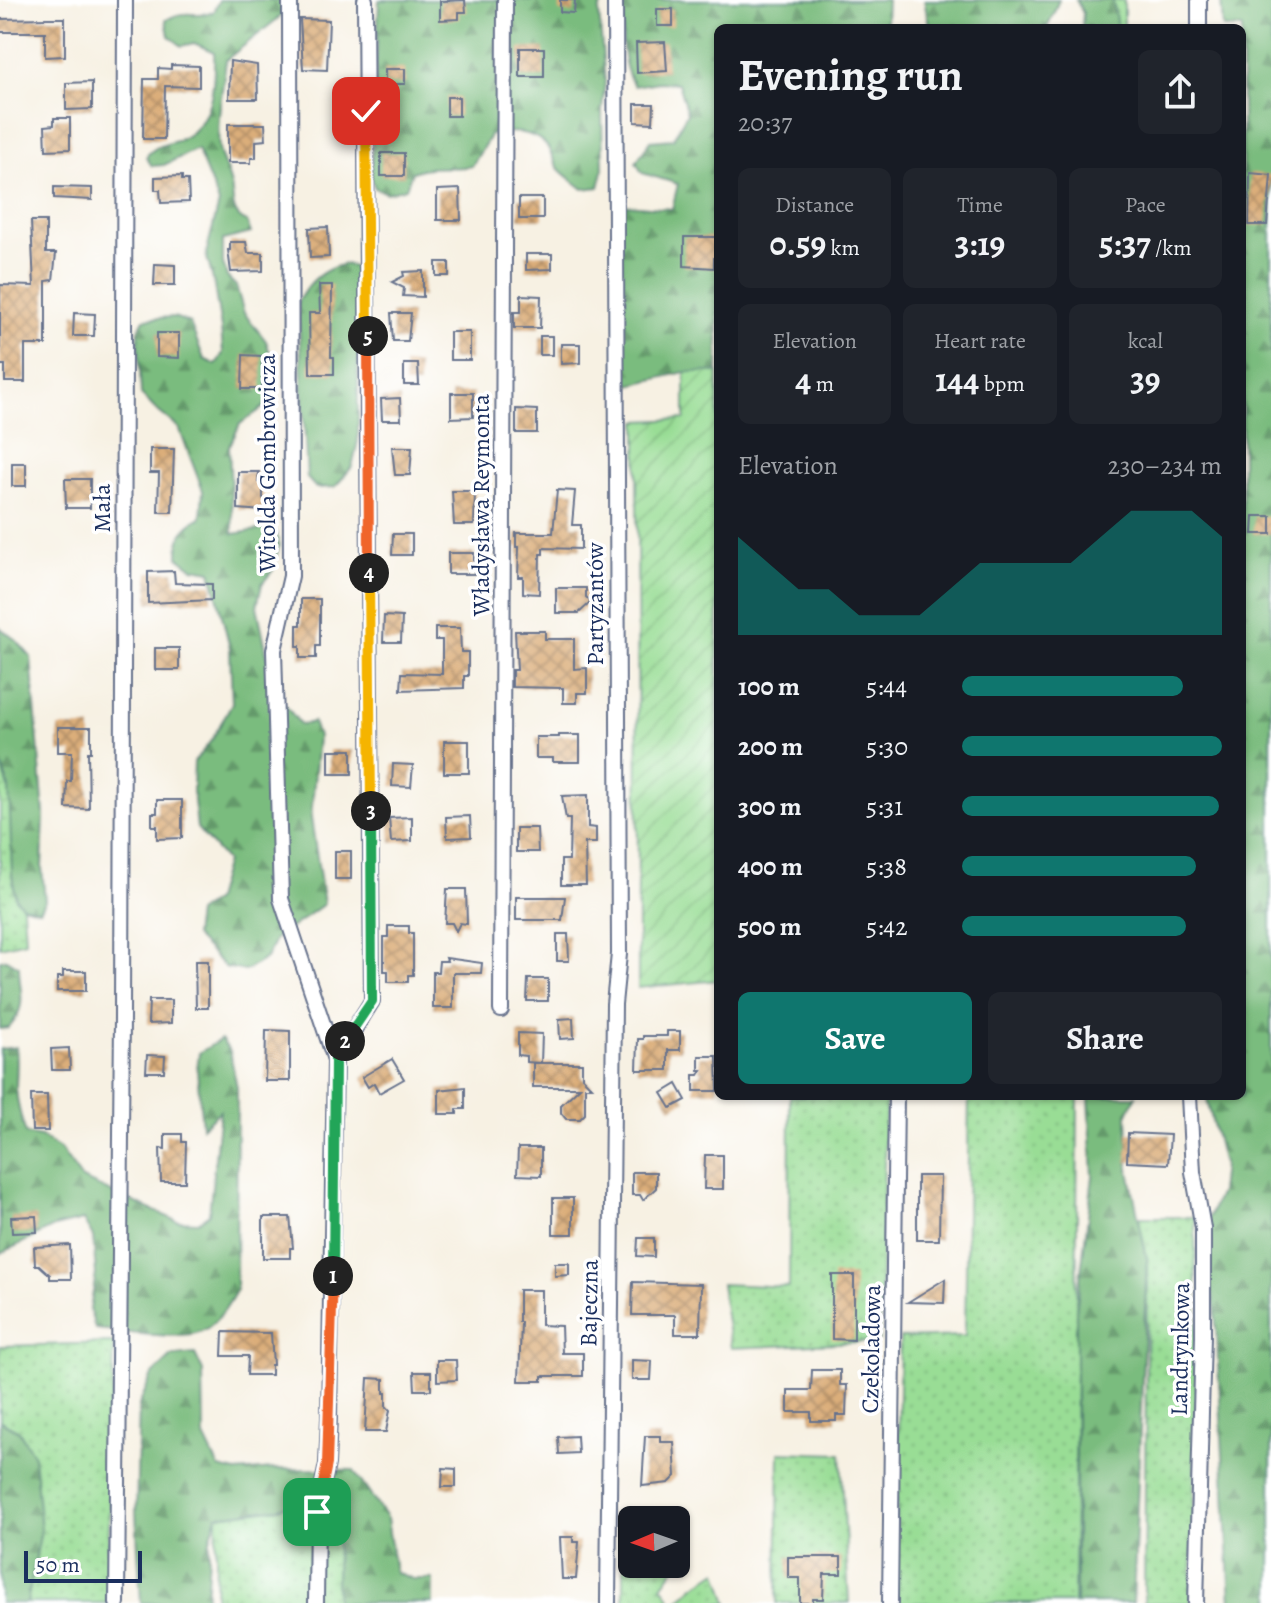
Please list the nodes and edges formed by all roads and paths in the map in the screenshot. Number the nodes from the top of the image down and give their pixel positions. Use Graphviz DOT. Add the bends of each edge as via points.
graph roads {
  1 [pos="125,0"];
  2 [pos="290,0"];
  3 [pos="365,0"];
  4 [pos="505,0"];
  5 [pos="615,0"];
  6 [pos="1199,0"];
  7 [pos="1199,24"];
  8 [pos="614,1004"];
  9 [pos="501,1010"];
  10 [pos="335,1060"];
  11 [pos="896,1100"];
  12 [pos="1189,1100"];
  13 [pos="117,1603"];
  14 [pos="316,1603"];
  15 [pos="608,1603"];
  16 [pos="890,1603"];
  17 [pos="1196,1603"];
  1 -- 13 [label="street, Mała"];
  2 -- 10 [label="street, Witolda Gombrowicza" via="291,576 274,650 281,899"];
  3 -- 10 [label="street" via="372,1001"];
  4 -- 9 [label="street, Władysława Reymonta"];
  5 -- 8 [label="street, Partyzantów" via="619,954"];
  6 -- 7 [label="street"];
  8 -- 15 [label="street, Bajeczna"];
  10 -- 14 [label="street" via="330,1403 327,1464 317,1512"];
  11 -- 16 [label="street, Czekoladowa"];
  12 -- 17 [label="street, Landrynkowa" via="1203,1228"];
}
